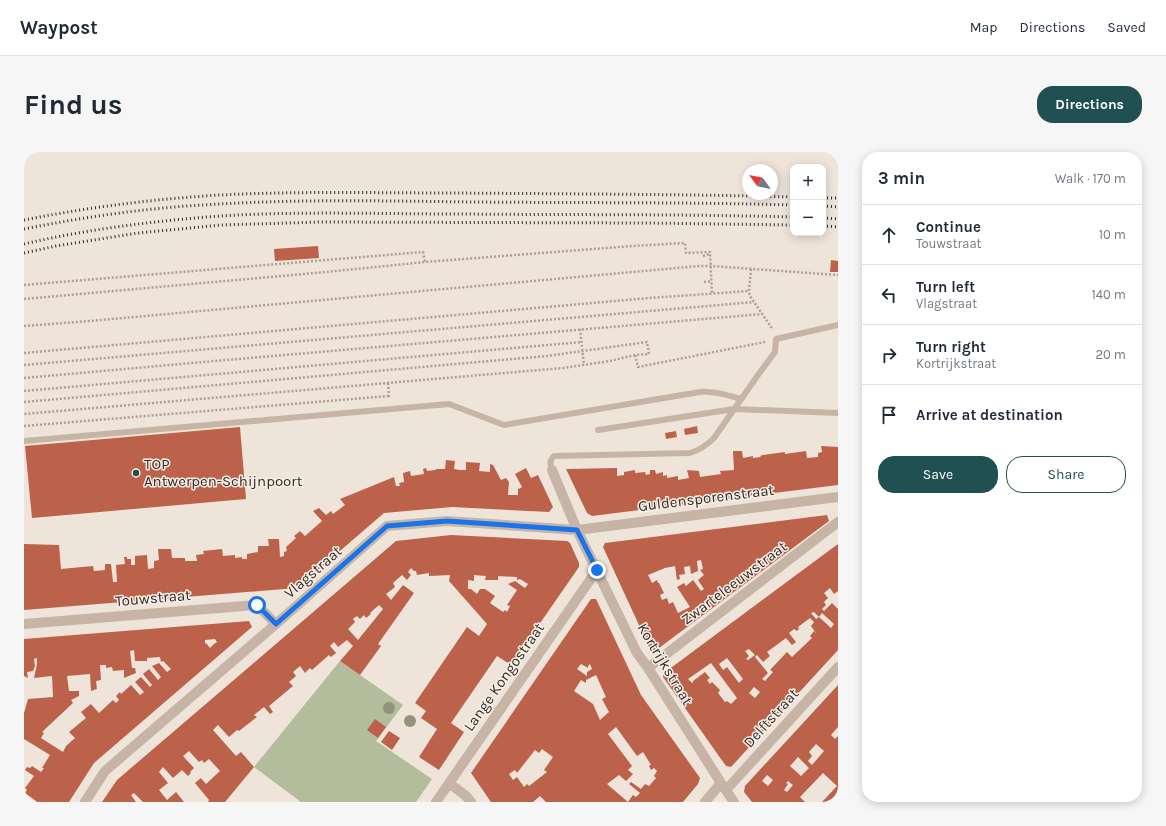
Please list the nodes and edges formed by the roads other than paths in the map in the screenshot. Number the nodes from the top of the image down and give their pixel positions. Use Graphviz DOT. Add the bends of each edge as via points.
graph roads {
  1 [pos="838,325"];
  2 [pos="741,399"];
  3 [pos="734,409"];
  4 [pos="838,413"];
  5 [pos="598,430"];
  6 [pos="24,441"];
  7 [pos="552,470"];
  8 [pos="838,497"];
  9 [pos="838,522"];
  10 [pos="577,530"];
  11 [pos="597,570"];
  12 [pos="24,624"];
  13 [pos="276,624"];
  14 [pos="838,667"];
  15 [pos="648,668"];
  16 [pos="449,783"];
  17 [pos="723,787"];
  18 [pos="85,802"];
  19 [pos="436,802"];
  20 [pos="471,802"];
  21 [pos="705,802"];
  22 [pos="734,802"];
  1 -- 2 [label="lane" via="776,339 775,352"];
  2 -- 3 [label="lane"];
  2 -- 6 [label="lane" via="714,392 700,392 504,425 449,404"];
  3 -- 4 [label="lane"];
  3 -- 5 [label="lane"];
  3 -- 7 [label="lane" via="714,438 699,450 690,453 554,456 550,459"];
  7 -- 10 [label="street, Kortrijkstraat"];
  8 -- 10 [label="street, Guldensporenstraat"];
  9 -- 15 [label="street, Zwarteleeuwstraat"];
  10 -- 11 [label="street, Kortrijkstraat"];
  10 -- 13 [label="street, Vlagstraat" via="447,521 387,526"];
  11 -- 15 [label="street, Kortrijkstraat" via="637,653"];
  11 -- 16 [label="street, Lange Kongostraat"];
  12 -- 13 [label="street, Touwstraat" via="257,605"];
  13 -- 18 [label="street, Vlagstraat" via="105,771"];
  14 -- 17 [label="street, Delftstraat"];
  15 -- 17 [label="street, Kortrijkstraat"];
  16 -- 19 [label="street, Lange Kongostraat"];
  16 -- 20 [label="street"];
  17 -- 21 [label="street, Delftstraat"];
  17 -- 22 [label="street, Kortrijkstraat"];
}
